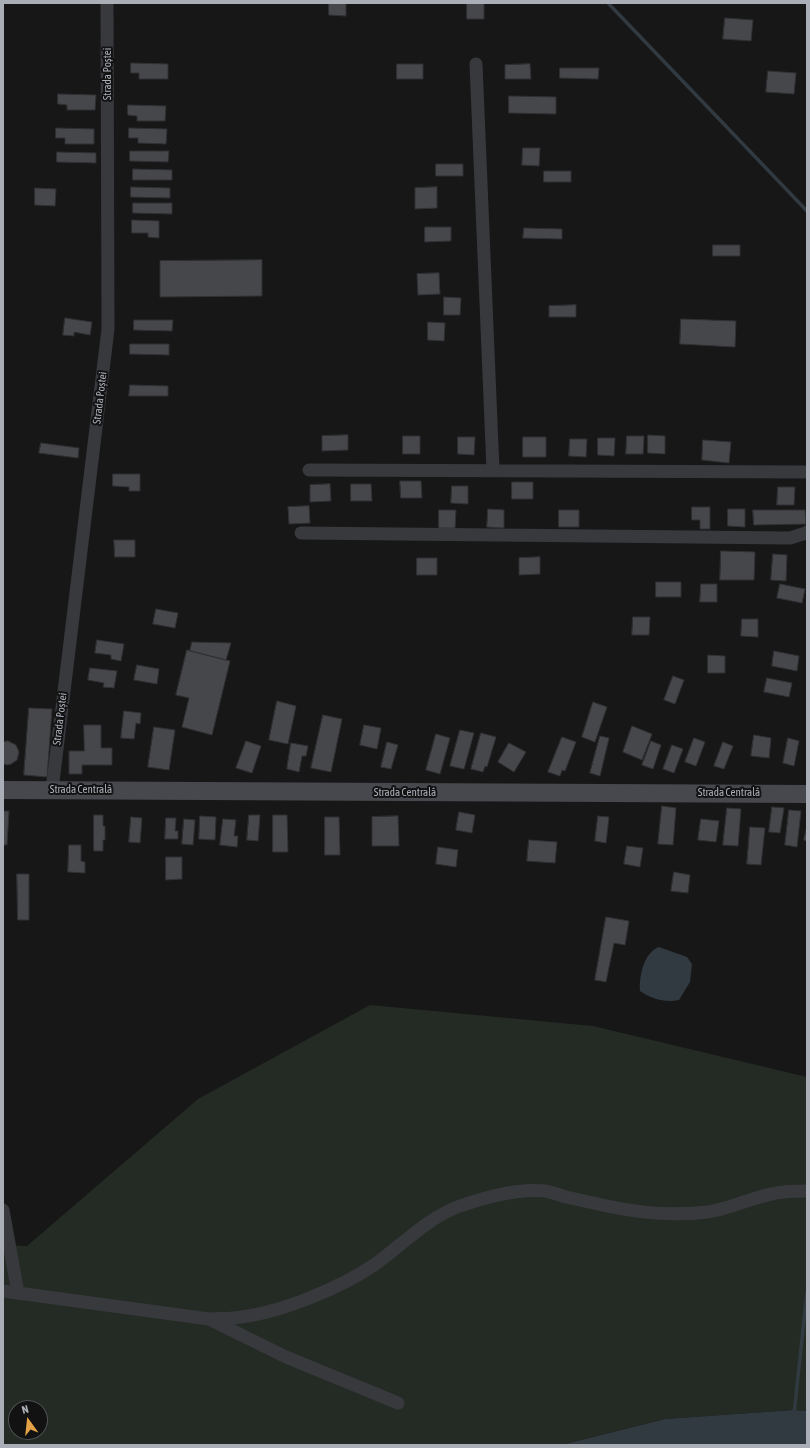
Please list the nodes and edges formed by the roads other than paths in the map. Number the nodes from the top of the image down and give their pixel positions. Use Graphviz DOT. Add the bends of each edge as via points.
graph roads {
  1 [pos="107,3"];
  2 [pos="476,64"];
  3 [pos="309,470"];
  4 [pos="493,470"];
  5 [pos="807,472"];
  6 [pos="807,532"];
  7 [pos="301,533"];
  8 [pos="3,790"];
  9 [pos="52,790"];
  10 [pos="807,794"];
  11 [pos="807,1191"];
  12 [pos="3,1210"];
  13 [pos="3,1291"];
  14 [pos="18,1293"];
  15 [pos="209,1319"];
  16 [pos="398,1404"];
  1 -- 9 [label="street, Strada Poștei" via="108,329"];
  2 -- 4 [label="street"];
  3 -- 4 [label="street"];
  4 -- 5 [label="street"];
  6 -- 7 [label="street" via="790,538"];
  8 -- 9 [label="main road, Strada Centrală"];
  9 -- 10 [label="main road, Strada Centrală"];
  11 -- 15 [label="street" via="772,1194 709,1212 680,1213 643,1213 544,1191 519,1192 486,1198 459,1206 439,1216 374,1265 321,1293 268,1312"];
  12 -- 14 [label="street"];
  13 -- 14 [label="street"];
  14 -- 15 [label="street"];
  15 -- 16 [label="street" via="286,1357"];
}
